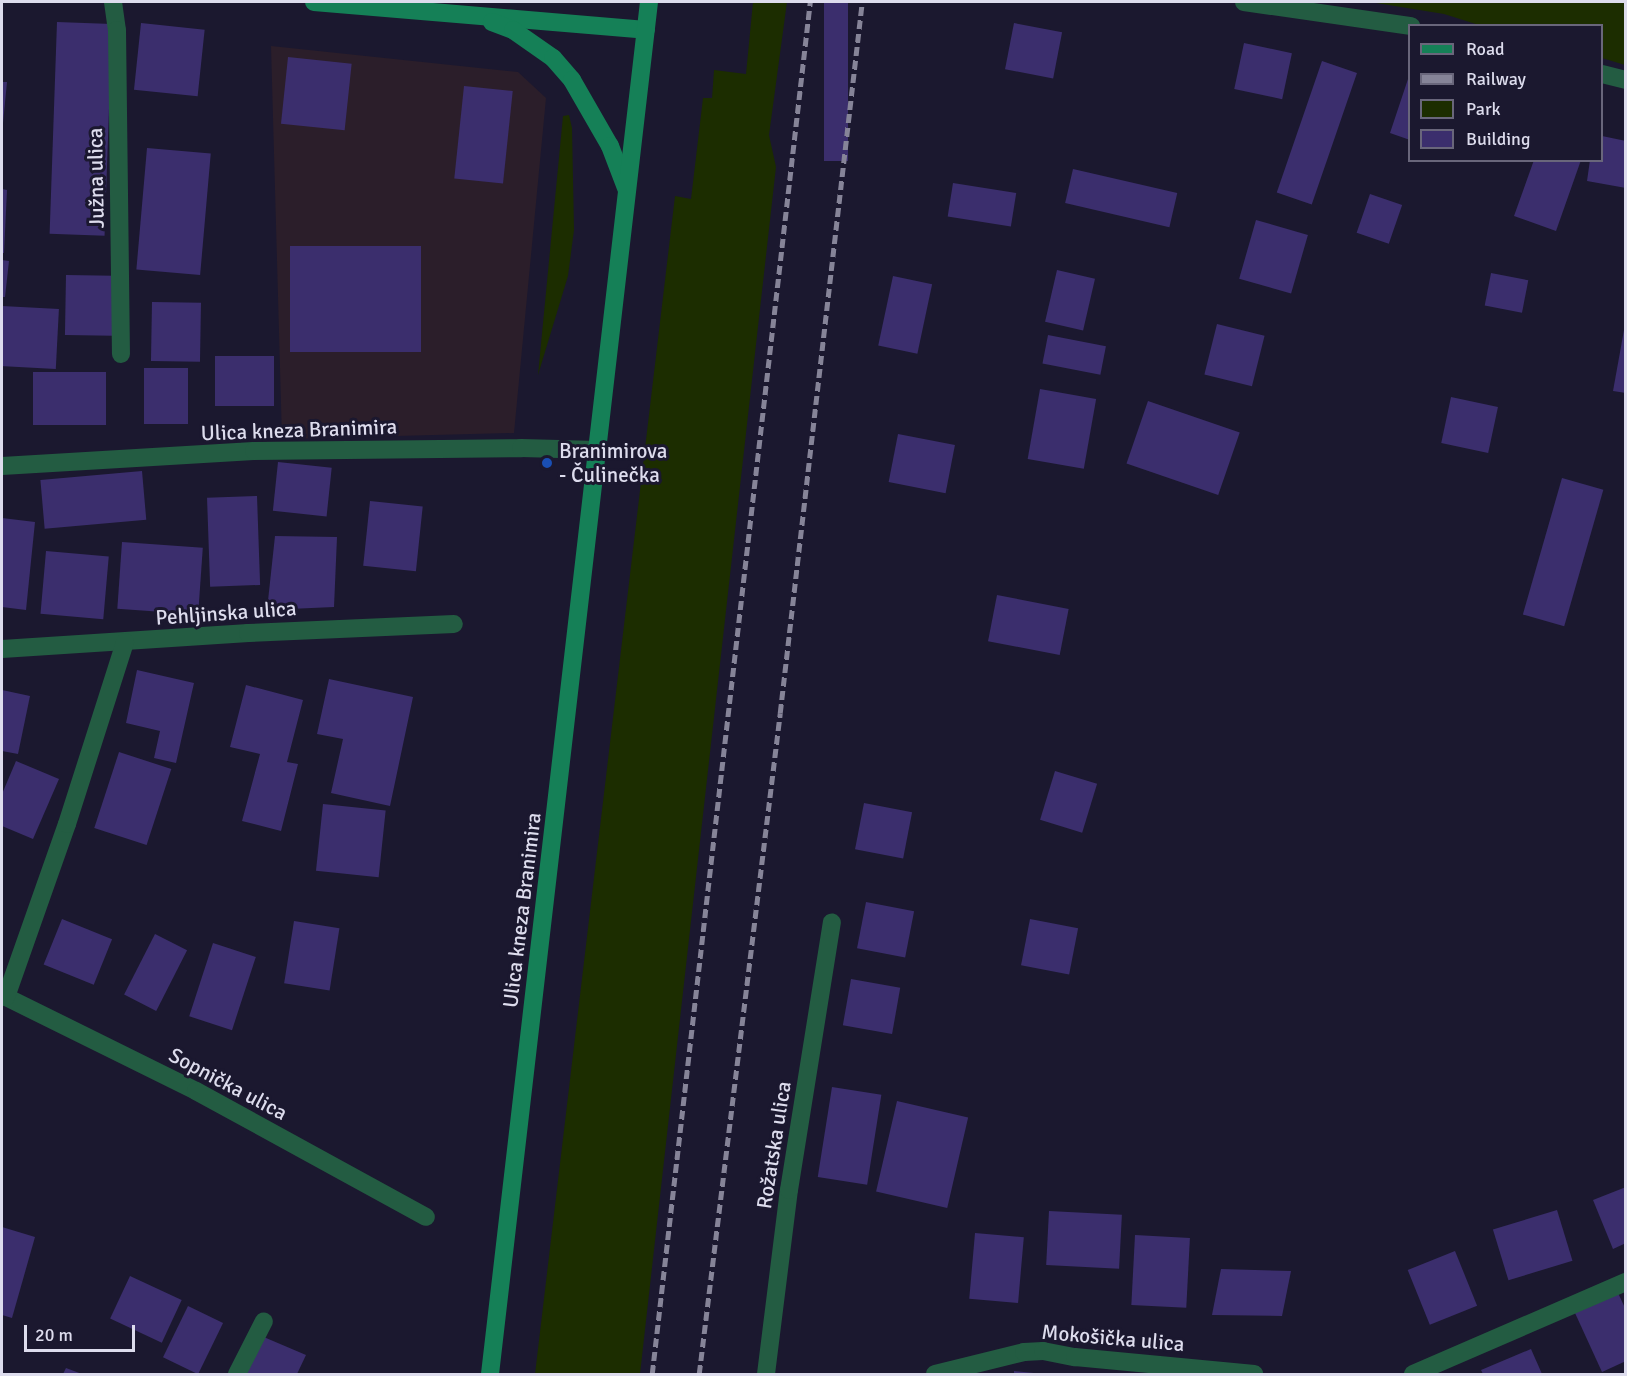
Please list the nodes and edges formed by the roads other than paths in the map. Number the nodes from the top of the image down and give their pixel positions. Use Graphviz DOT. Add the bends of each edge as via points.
graph roads {
  1 [pos="113,2"];
  2 [pos="314,2"];
  3 [pos="649,2"];
  4 [pos="1244,2"];
  5 [pos="478,15"];
  6 [pos="1408,25"];
  7 [pos="646,30"];
  8 [pos="1603,74"];
  9 [pos="1626,80"];
  10 [pos="627,193"];
  11 [pos="121,354"];
  12 [pos="598,450"];
  13 [pos="2,466"];
  14 [pos="454,624"];
  15 [pos="125,642"];
  16 [pos="2,649"];
  17 [pos="832,922"];
  18 [pos="4,996"];
  19 [pos="426,1217"];
  20 [pos="1626,1282"];
  21 [pos="264,1321"];
  22 [pos="237,1374"];
  23 [pos="490,1374"];
  24 [pos="766,1374"];
  25 [pos="935,1374"];
  26 [pos="1254,1374"];
  27 [pos="1413,1374"];
  1 -- 11 [label="street, Južna ulica" via="117,30"];
  2 -- 5 [label="main road"];
  3 -- 7 [label="main road, Ulica kneza Branimira"];
  4 -- 6 [label="street"];
  5 -- 7 [label="main road"];
  5 -- 10 [label="main road" via="513,30 553,58 590,108 610,146"];
  7 -- 10 [label="main road, Ulica kneza Branimira"];
  8 -- 9 [label="street"];
  10 -- 12 [label="main road, Ulica kneza Branimira"];
  12 -- 13 [label="street, Ulica kneza Branimira" via="254,451"];
  12 -- 23 [label="main road, Ulica kneza Branimira"];
  14 -- 15 [label="street, Pehljinska ulica"];
  15 -- 16 [label="street, Pehljinska ulica"];
  15 -- 18 [label="street, Sopnička ulica" via="67,824"];
  17 -- 24 [label="street, Rožatska ulica" via="789,1190"];
  18 -- 19 [label="street, Sopnička ulica" via="196,1091"];
  20 -- 27 [label="street"];
  21 -- 22 [label="street"];
  25 -- 26 [label="street, Mokošička ulica" via="1024,1352"];
}
